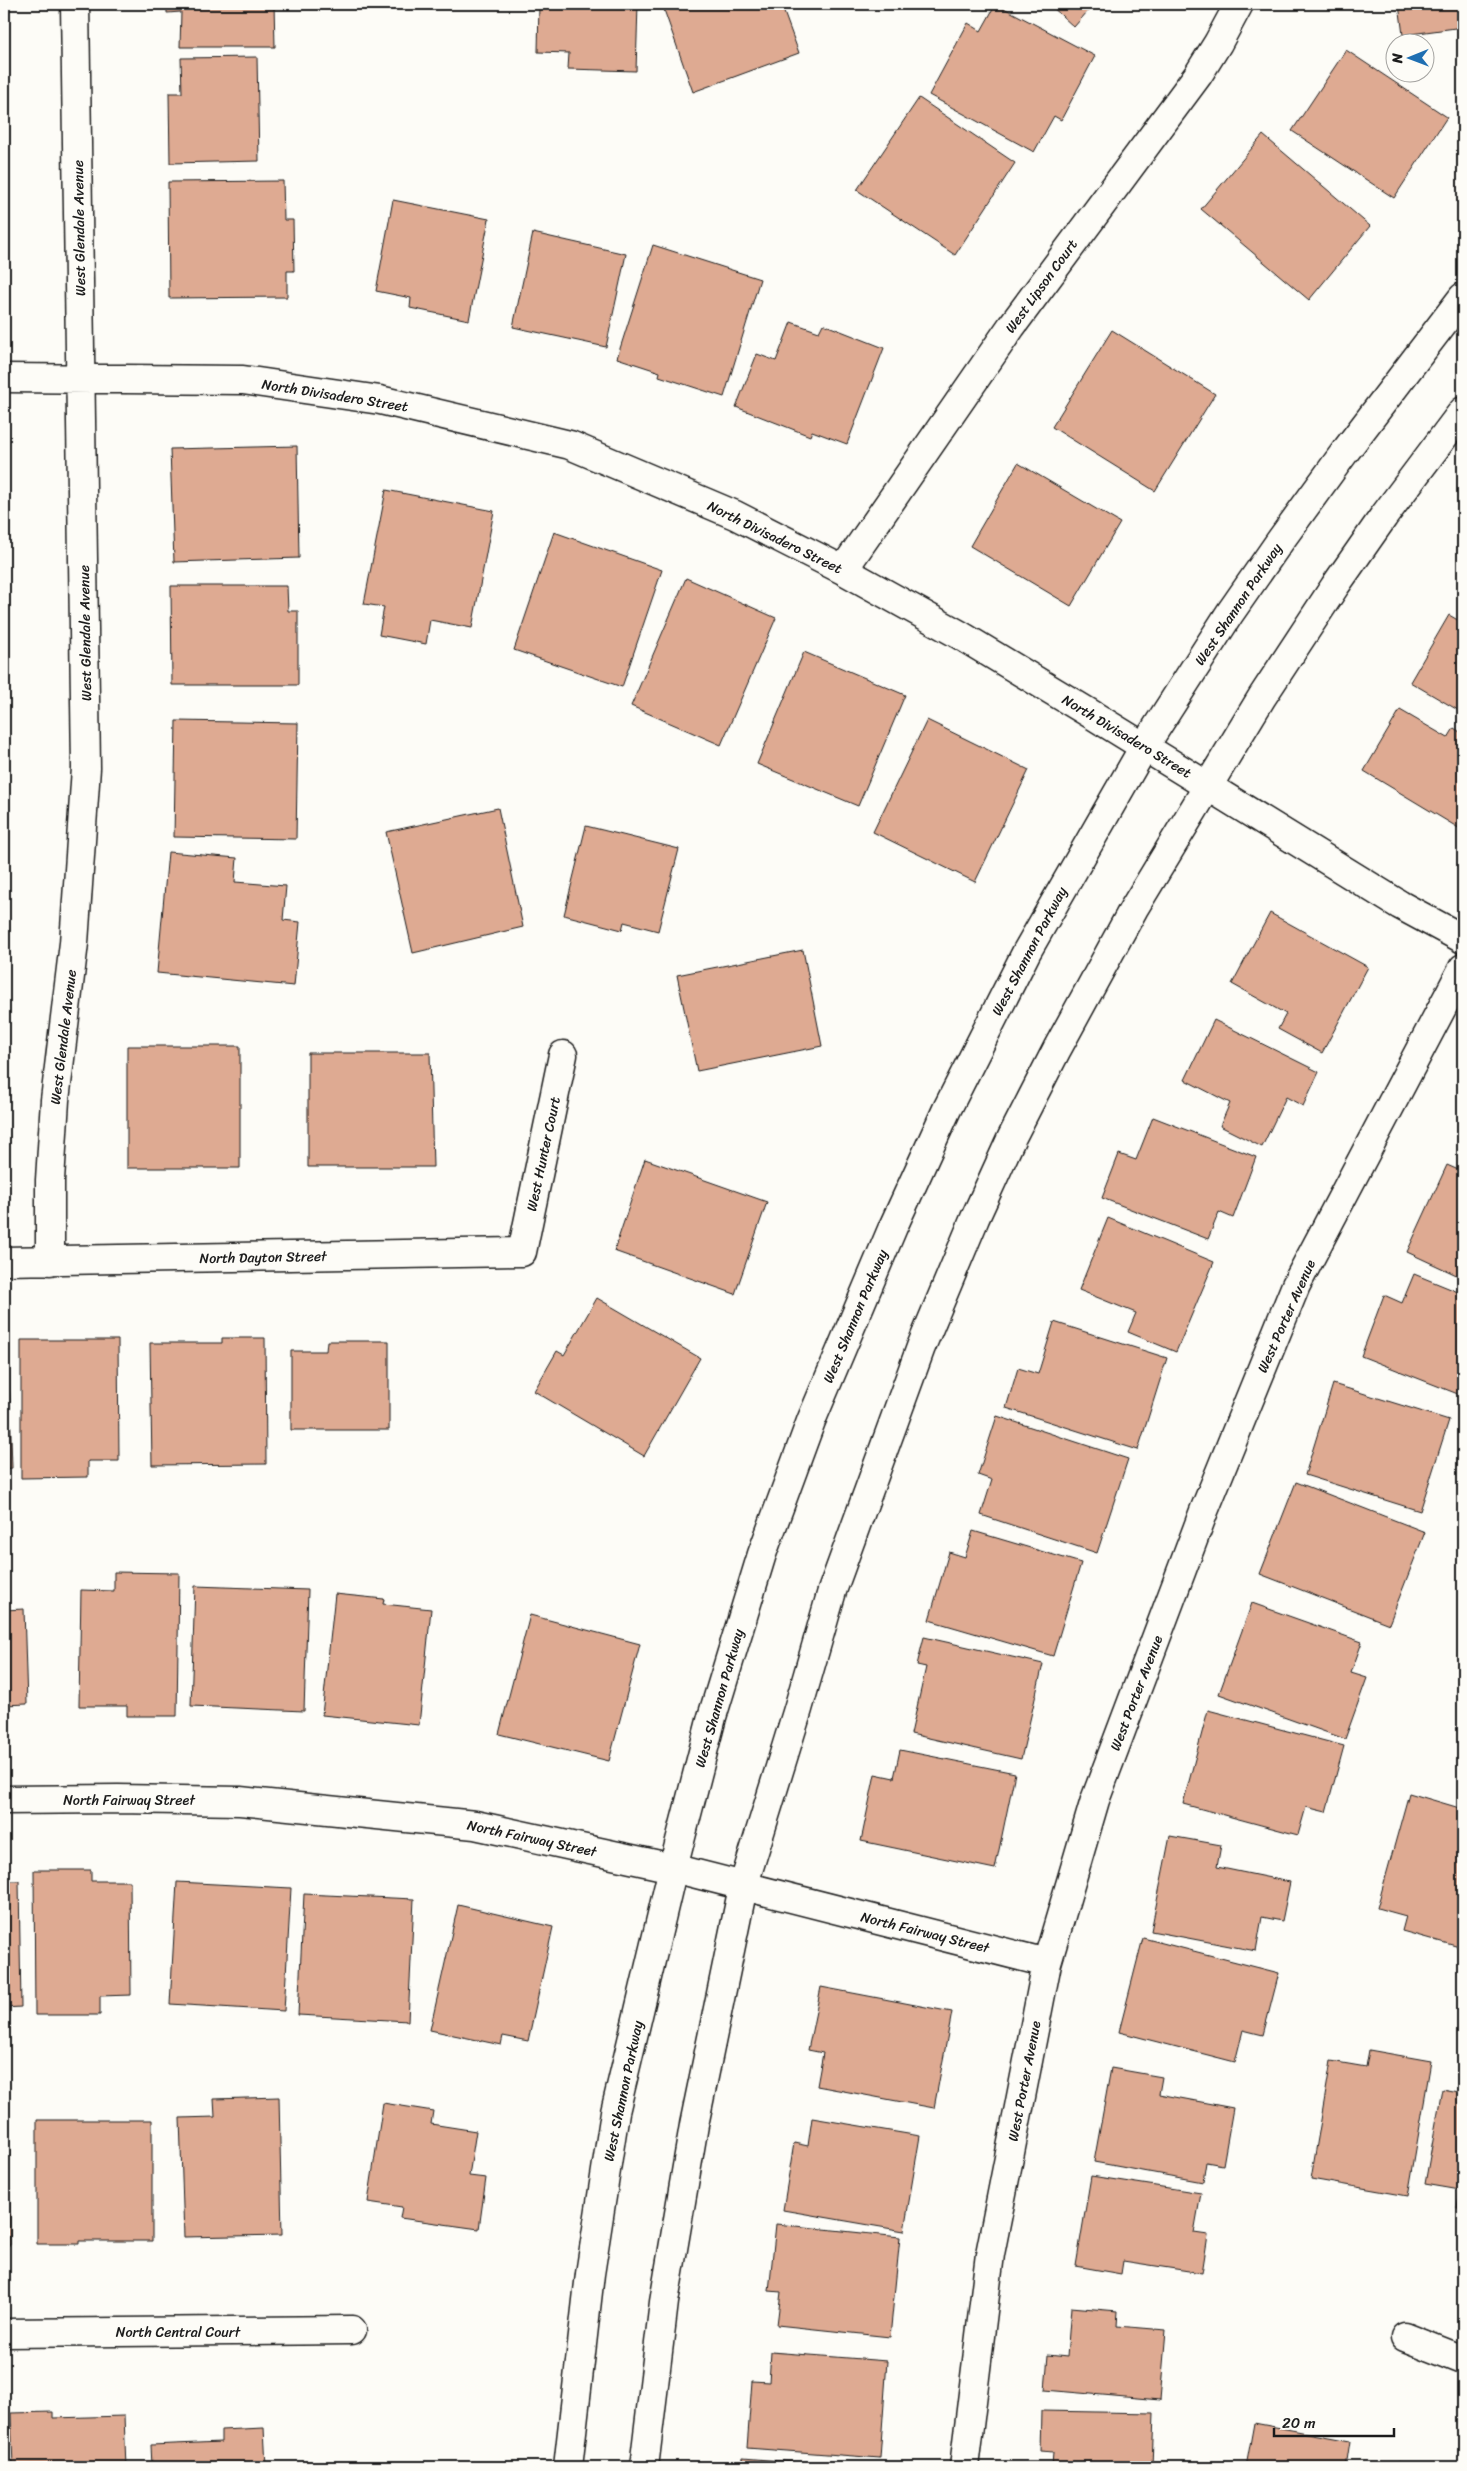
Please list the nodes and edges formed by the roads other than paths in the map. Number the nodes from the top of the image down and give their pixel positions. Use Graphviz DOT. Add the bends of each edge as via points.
graph roads {
  1 [pos="75,4"];
  2 [pos="1238,4"];
  3 [pos="1463,297"];
  4 [pos="82,377"];
  5 [pos="4,378"];
  6 [pos="1463,410"];
  7 [pos="844,570"];
  8 [pos="1144,747"];
  9 [pos="1208,785"];
  10 [pos="1463,939"];
  11 [pos="1463,968"];
  12 [pos="563,1055"];
  13 [pos="522,1252"];
  14 [pos="50,1261"];
  15 [pos="4,1262"];
  16 [pos="4,1800"];
  17 [pos="673,1868"];
  18 [pos="743,1887"];
  19 [pos="1047,1963"];
  20 [pos="352,2330"];
  21 [pos="4,2333"];
  22 [pos="1405,2337"];
  23 [pos="1463,2360"];
  24 [pos="568,2467"];
  25 [pos="644,2467"];
  26 [pos="964,2467"];
  1 -- 4 [label="street, West Glendale Avenue"];
  2 -- 7 [label="street, West Lipson Court" via="1198,75 1011,327"];
  3 -- 8 [label="street, West Shannon Parkway" via="1280,541"];
  4 -- 5 [label="street, North Divisadero Street"];
  4 -- 7 [label="street, North Divisadero Street" via="243,380 380,400 570,445 735,515"];
  4 -- 14 [label="street, West Glendale Avenue" via="86,768 74,943 55,1100 50,1180"];
  6 -- 9 [label="street" via="1341,578"];
  7 -- 8 [label="street, North Divisadero Street" via="960,635"];
  8 -- 9 [label="street, North Divisadero Street"];
  8 -- 17 [label="street, West Shannon Parkway" via="1027,951 947,1109 811,1421 762,1554 712,1716"];
  9 -- 10 [label="street, North Divisadero Street" via="1400,905"];
  9 -- 18 [label="street" via="1134,908 1070,1025 975,1218 917,1357 832,1591"];
  11 -- 19 [label="street, West Porter Avenue" via="1296,1285 1204,1511 1096,1800"];
  12 -- 13 [label="street, West Hunter Court"];
  13 -- 14 [label="street, North Dayton Street"];
  14 -- 15 [label="street, North Dayton Street"];
  16 -- 17 [label="street, North Fairway Street" via="240,1801 356,1811 475,1825"];
  17 -- 18 [label="street, North Fairway Street"];
  17 -- 24 [label="street, West Shannon Parkway" via="615,2112 590,2274"];
  18 -- 19 [label="street, North Fairway Street"];
  18 -- 25 [label="street" via="694,2125 664,2302"];
  19 -- 26 [label="street, West Porter Avenue" via="990,2254"];
  20 -- 21 [label="street, North Central Court"];
  22 -- 23 [label="street"];
}
